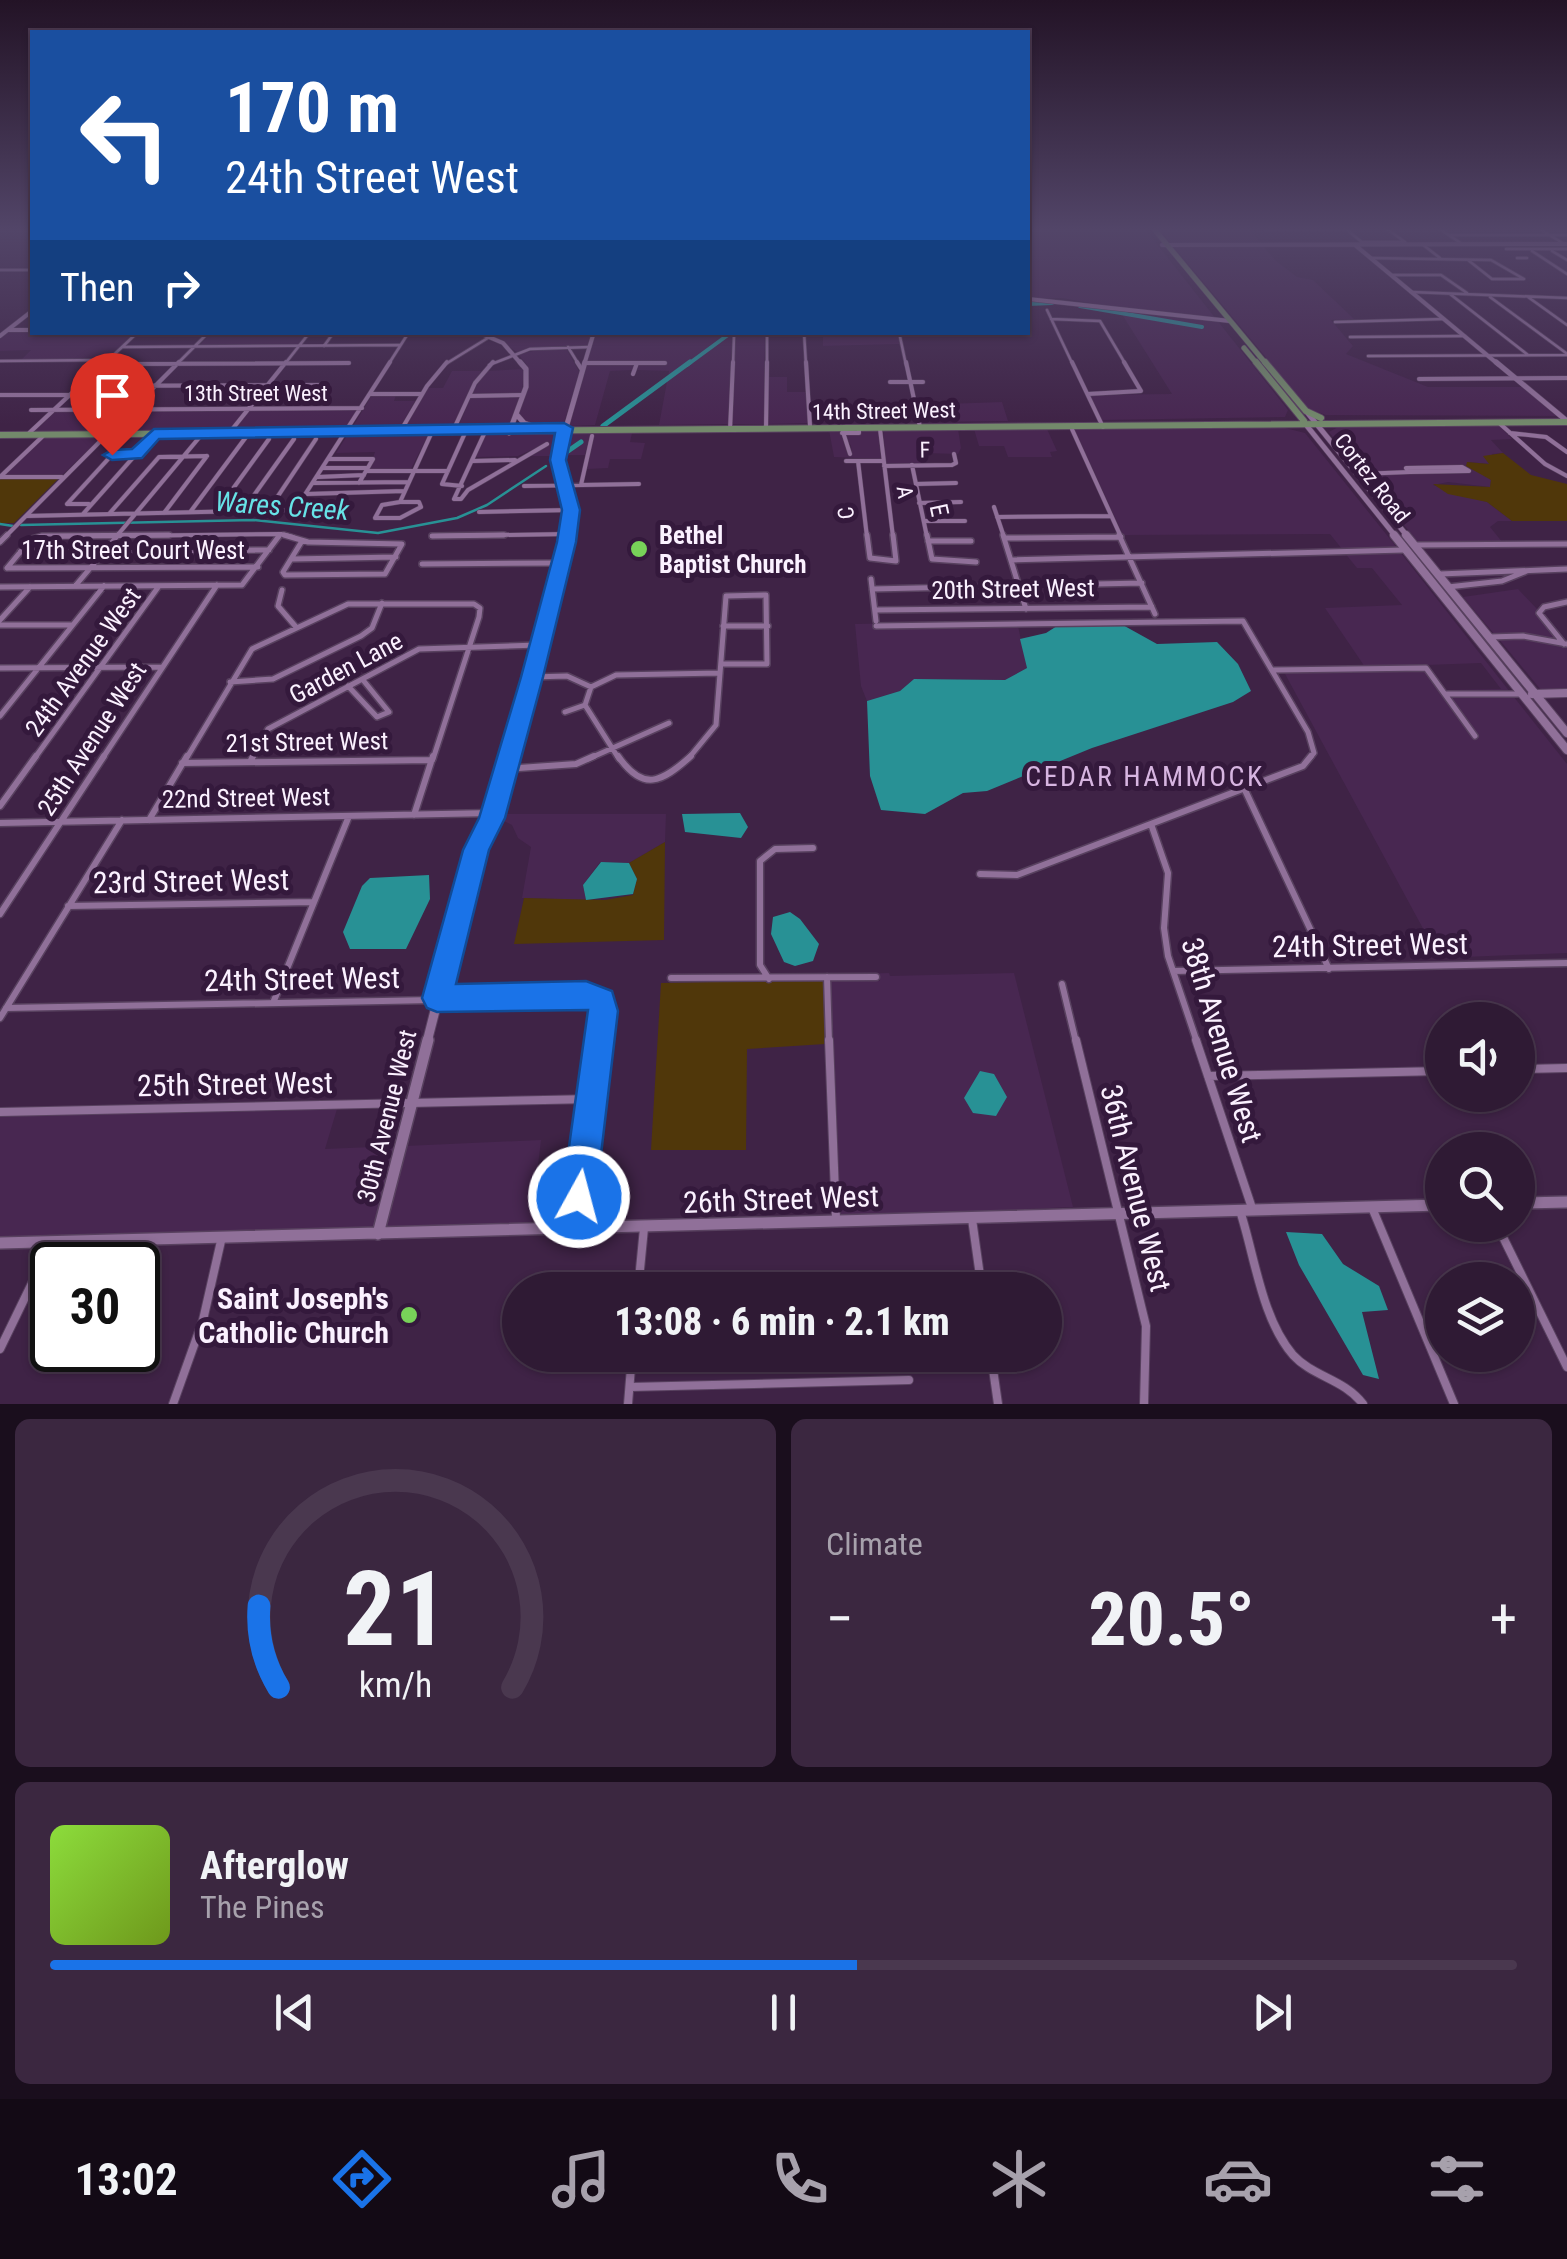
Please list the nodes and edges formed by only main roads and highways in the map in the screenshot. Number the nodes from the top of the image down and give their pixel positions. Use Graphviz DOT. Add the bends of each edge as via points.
graph roads {
  1 [pos="1205,295"];
  2 [pos="1227,321"];
  3 [pos="1333,421"];
  4 [pos="1567,421"];
  5 [pos="1221,422"];
  6 [pos="1422,422"];
  7 [pos="1311,423"];
  8 [pos="1102,425"];
  9 [pos="920,427"];
  10 [pos="1184,427"];
  11 [pos="766,428"];
  12 [pos="564,430"];
  13 [pos="453,431"];
  14 [pos="485,431"];
  15 [pos="510,431"];
  16 [pos="400,432"];
  17 [pos="0,435"];
  1 -- 2 [label="main road, Cortez Road"];
  2 -- 3 [label="main road, Cortez Road" via="1306,411"];
  2 -- 7 [label="main road, Cortez Road"];
  3 -- 6 [label="main road, 14th Street West"];
  3 -- 7 [label="main road, 14th Street West"];
  4 -- 6 [label="main road, 14th Street West"];
  5 -- 7 [label="main road, 14th Street West"];
  5 -- 8 [label="main road, 14th Street West"];
  5 -- 10 [label="main road"];
  6 -- 7 [label="main road, 14th Street West"];
  7 -- 10 [label="main road, 14th Street West"];
  8 -- 9 [label="main road, 14th Street West"];
  8 -- 9 [label="main road, 14th Street West"];
  8 -- 10 [label="main road, 14th Street West"];
  9 -- 11 [label="main road, 14th Street West"];
  9 -- 11 [label="main road, 14th Street West"];
  11 -- 12 [label="main road, 14th Street West"];
  12 -- 15 [label="main road, 14th Street West"];
  12 -- 15 [label="main road, 14th Street West"];
  13 -- 14 [label="main road, 14th Street West"];
  13 -- 14 [label="main road, 14th Street West"];
  13 -- 16 [label="main road, 14th Street West"];
  13 -- 16 [label="main road, 14th Street West"];
  14 -- 15 [label="main road, 14th Street West"];
  16 -- 17 [label="main road, 14th Street West"];
}
